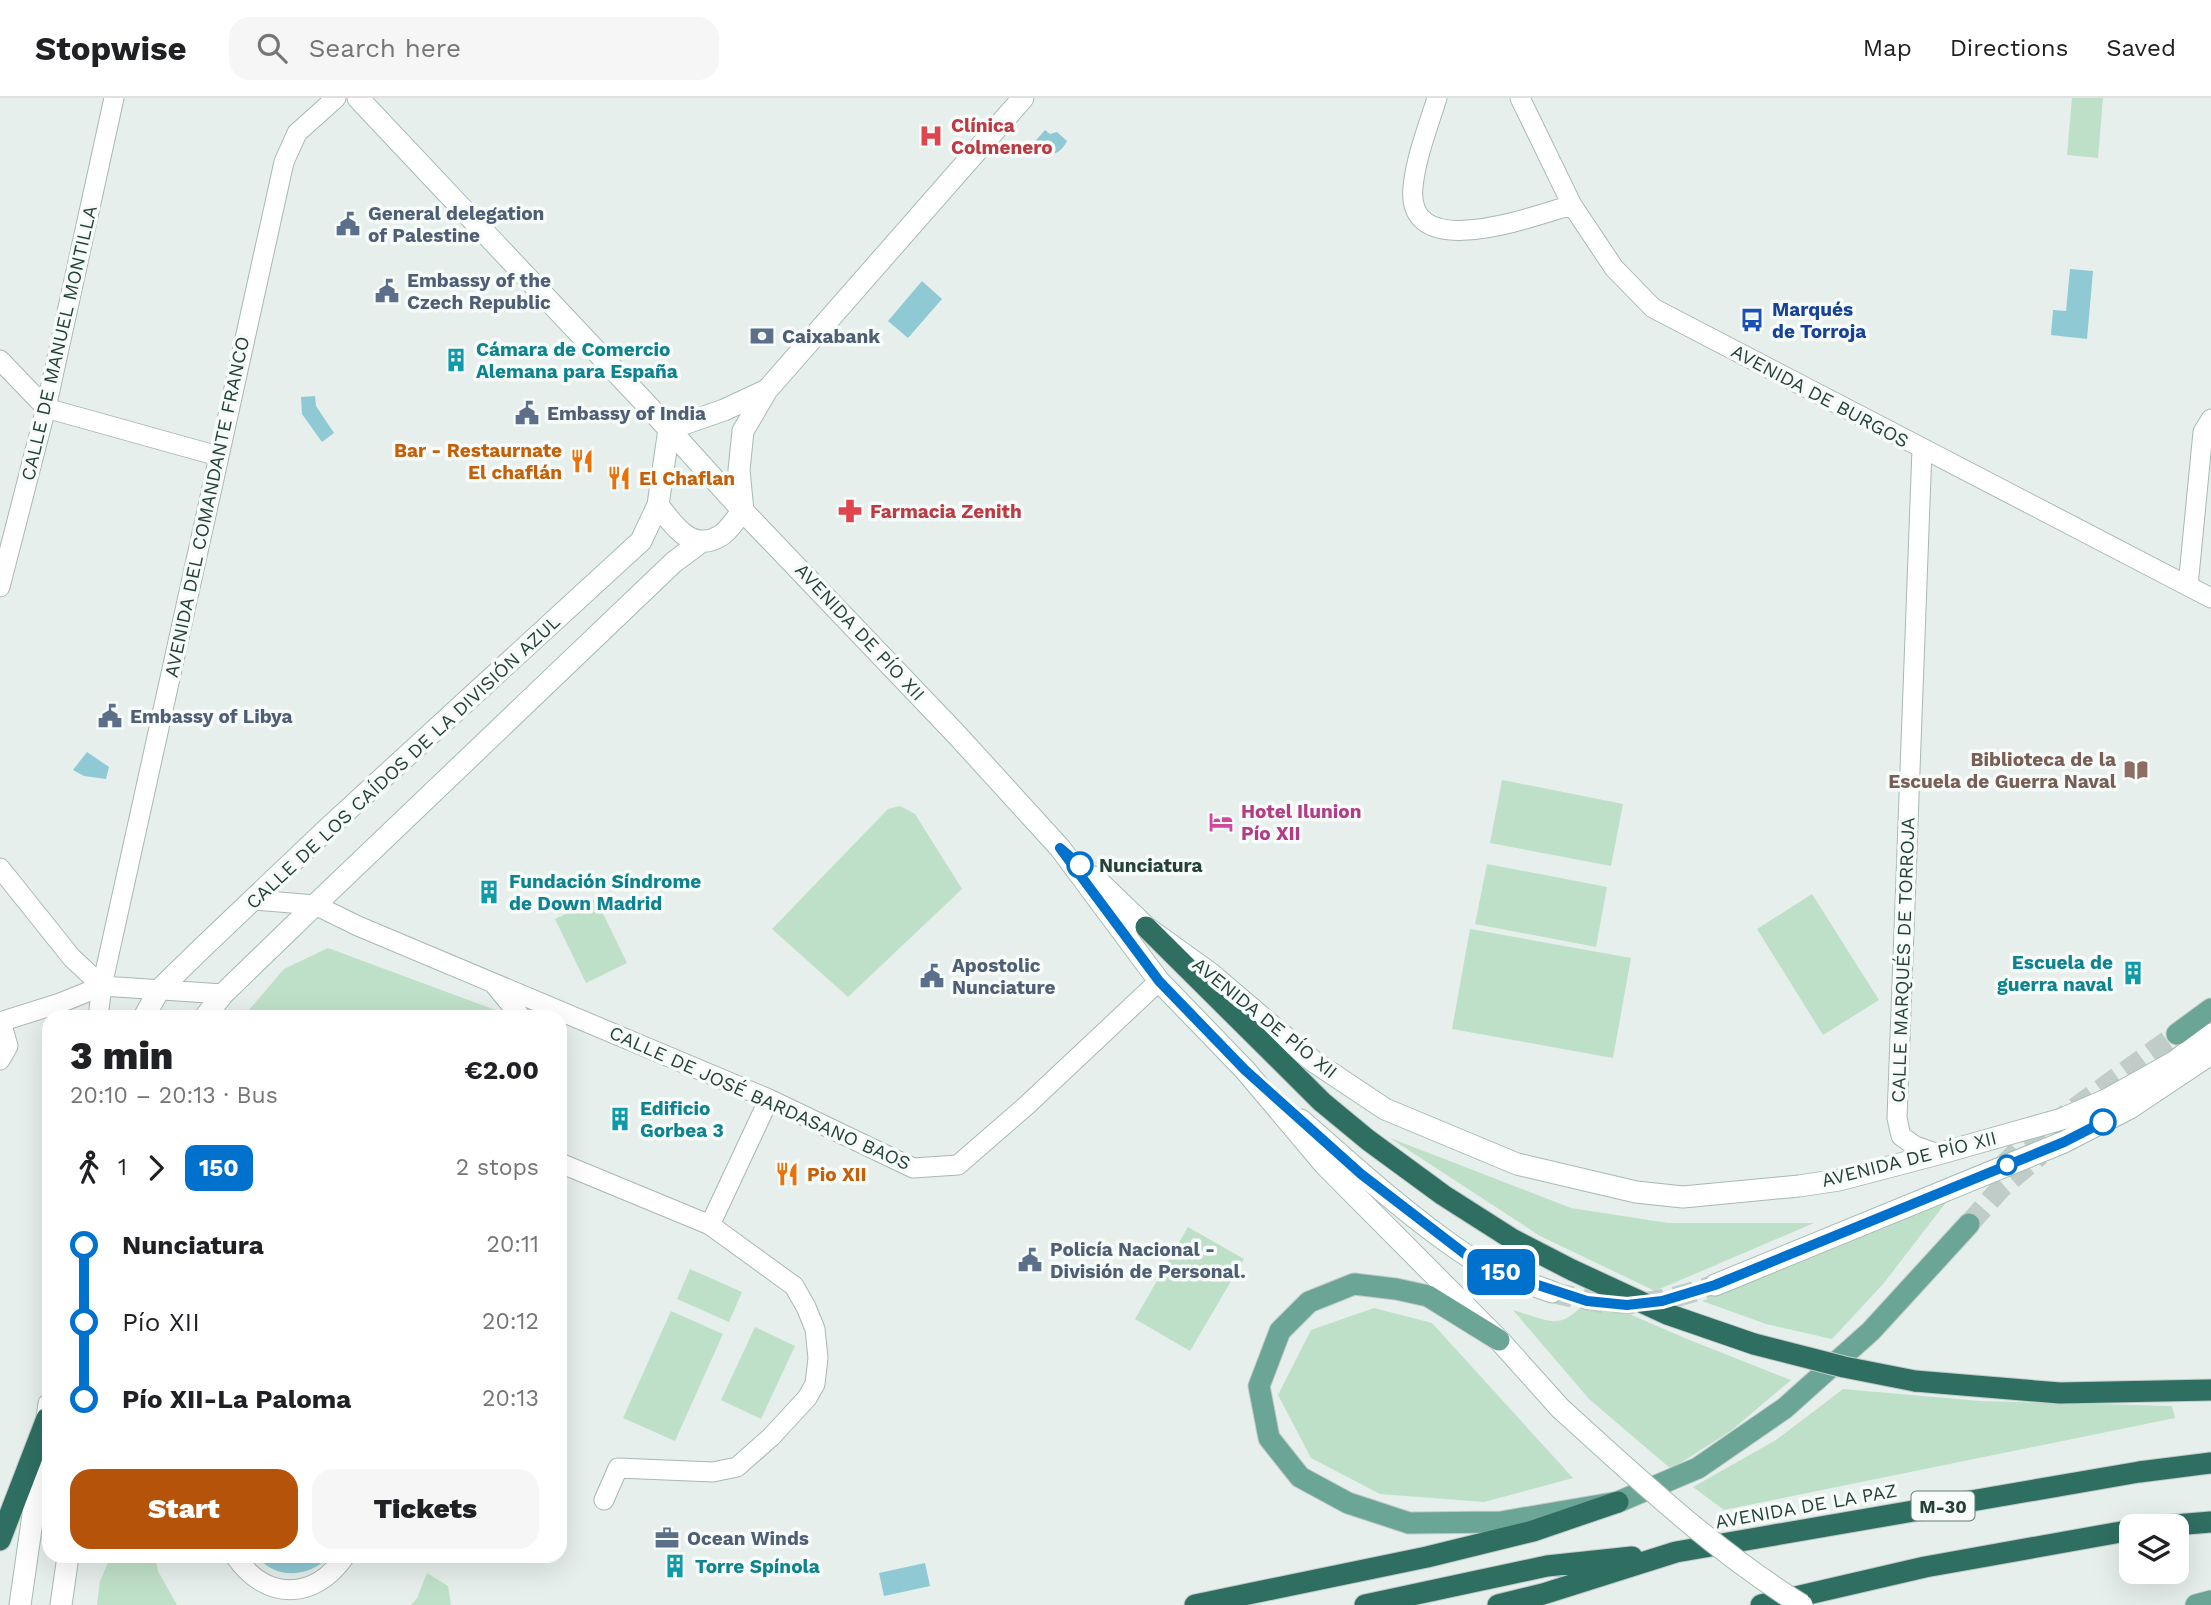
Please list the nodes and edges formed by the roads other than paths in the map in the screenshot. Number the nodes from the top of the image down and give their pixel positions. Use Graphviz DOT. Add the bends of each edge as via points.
graph roads {
  1 [pos="114,98"];
  2 [pos="336,98"];
  3 [pos="358,98"];
  4 [pos="1023,98"];
  5 [pos="1437,98"];
  6 [pos="1520,98"];
  7 [pos="1572,205"];
  8 [pos="0,360"];
  9 [pos="767,390"];
  10 [pos="46,408"];
  11 [pos="724,410"];
  12 [pos="2211,419"];
  13 [pos="669,429"];
  14 [pos="743,431"];
  15 [pos="1922,449"];
  16 [pos="218,456"];
  17 [pos="658,505"];
  18 [pos="743,511"];
  19 [pos="701,542"];
  20 [pos="2188,586"];
  21 [pos="0,587"];
  22 [pos="2211,598"];
  23 [pos="1060,848"];
  24 [pos="0,868"];
  25 [pos="255,900"];
  26 [pos="314,905"];
  27 [pos="1146,928"];
  28 [pos="491,981"];
  29 [pos="1159,981"];
  30 [pos="102,986"];
  31 [pos="159,990"];
  32 [pos="223,994"];
  33 [pos="2211,1009"];
  34 [pos="99,1010"];
  35 [pos="148,1010"];
  36 [pos="210,1010"];
  37 [pos="515,1010"];
  38 [pos="561,1010"];
  39 [pos="567,1012"];
  40 [pos="1,1022"];
  41 [pos="590,1022"];
  42 [pos="567,1025"];
  43 [pos="2177,1034"];
  44 [pos="2211,1034"];
  45 [pos="2211,1054"];
  46 [pos="0,1060"];
  47 [pos="1245,1070"];
  48 [pos="769,1099"];
  49 [pos="1938,1154"];
  50 [pos="567,1166"];
  51 [pos="1964,1220"];
  52 [pos="710,1224"];
  53 [pos="1715,1285"];
  54 [pos="1552,1292"];
  55 [pos="1499,1340"];
  56 [pos="2211,1390"];
  57 [pos="42,1427"];
  58 [pos="42,1453"];
  59 [pos="2211,1463"];
  60 [pos="604,1500"];
  61 [pos="1618,1502"];
  62 [pos="2211,1522"];
  63 [pos="2189,1524"];
  64 [pos="2119,1532"];
  65 [pos="0,1540"];
  66 [pos="1676,1552"];
  67 [pos="67,1563"];
  68 [pos="240,1563"];
  69 [pos="340,1563"];
  70 [pos="2211,1601"];
  71 [pos="20,1605"];
  72 [pos="61,1605"];
  73 [pos="1195,1605"];
  74 [pos="1366,1605"];
  75 [pos="1498,1605"];
  76 [pos="1761,1605"];
  77 [pos="1802,1605"];
  78 [pos="2196,1605"];
  1 -- 10 [label="street, CALLE DE MANUEL MONTILLA"];
  2 -- 16 [label="street, AVENIDA DEL COMANDANTE FRANCO" via="296,133 284,163"];
  3 -- 13 [label="main road, AVENIDA DE PÍO XII"];
  4 -- 9 [label="main road"];
  5 -- 7 [label="street" via="1412,189 1415,209 1425,221 1447,231 1480,230"];
  6 -- 7 [label="street, AVENIDA DE BURGOS"];
  7 -- 15 [label="street, AVENIDA DE BURGOS" via="1614,268 1653,308"];
  8 -- 10 [label="street"];
  9 -- 11 [label="main road"];
  9 -- 14 [label="main road"];
  10 -- 16 [label="street"];
  10 -- 21 [label="street, CALLE DE MANUEL MONTILLA"];
  11 -- 13 [label="main road"];
  11 -- 14 [label="main road"];
  12 -- 20 [label="street" via="2203,432"];
  13 -- 17 [label="main road"];
  13 -- 18 [label="main road, AVENIDA DE PÍO XII"];
  14 -- 18 [label="main road" via="739,470"];
  15 -- 20 [label="street, AVENIDA DE BURGOS"];
  15 -- 49 [label="street, CALLE MARQUÉS DE TORROJA" via="1897,1118 1901,1136"];
  16 -- 30 [label="street, AVENIDA DEL COMANDANTE FRANCO"];
  17 -- 19 [label="main road" via="684,536"];
  17 -- 25 [label="main road, CALLE DE LOS CAÍDOS DE LA DIVISIÓN AZUL" via="641,541"];
  18 -- 19 [label="main road" via="721,536"];
  18 -- 23 [label="main road, AVENIDA DE PÍO XII"];
  19 -- 26 [label="main road, CALLE DE LOS CAÍDOS DE LA DIVISIÓN AZUL" via="674,562"];
  20 -- 22 [label="street, AVENIDA DE BURGOS"];
  23 -- 27 [label="main road, AVENIDA DE PÍO XII"];
  23 -- 29 [label="main road, AVENIDA DE PÍO XII"];
  24 -- 30 [label="street" via="72,958"];
  25 -- 26 [label="street"];
  25 -- 31 [label="main road, CALLE DE LOS CAÍDOS DE LA DIVISIÓN AZUL"];
  26 -- 28 [label="street, CALLE DE JOSÉ BARDASANO BAOS"];
  26 -- 32 [label="main road, CALLE DE LOS CAÍDOS DE LA DIVISIÓN AZUL"];
  27 -- 49 [label="main road, AVENIDA DE PÍO XII" via="1210,973 1313,1061 1385,1109 1517,1164 1636,1192 1683,1197 1839,1180"];
  27 -- 56 [label="highway, bridge" via="1322,1102 1368,1140 1512,1239 1667,1314 1754,1344 1915,1381 2060,1393"];
  28 -- 37 [label="street"];
  28 -- 38 [label="street, CALLE DE JOSÉ BARDASANO BAOS"];
  29 -- 47 [label="main road, AVENIDA DE PÍO XII"];
  29 -- 48 [label="street, CALLE DE JOSÉ BARDASANO BAOS" via="958,1165 913,1168"];
  30 -- 31 [label="street"];
  30 -- 34 [label="street, AVENIDA DEL COMANDANTE FRANCO"];
  30 -- 40 [label="street"];
  31 -- 32 [label="street"];
  31 -- 35 [label="main road, CALLE DE LOS CAÍDOS DE LA DIVISIÓN AZUL"];
  32 -- 36 [label="main road, CALLE DE LOS CAÍDOS DE LA DIVISIÓN AZUL"];
  33 -- 43 [label="main road"];
  39 -- 41 [label="street, CALLE DE JOSÉ BARDASANO BAOS"];
  40 -- 46 [label="street" via="8,1046"];
  41 -- 42 [label="street"];
  41 -- 48 [label="street, CALLE DE JOSÉ BARDASANO BAOS"];
  44 -- 49 [label="main road, AVENIDA DE PÍO XII" via="2174,1062 2062,1119"];
  45 -- 53 [label="main road, AVENIDA DE PÍO XII" via="2130,1108 2064,1142"];
  47 -- 54 [label="main road, AVENIDA DE PÍO XII" via="1361,1174 1465,1254"];
  47 -- 55 [label="main road, AVENIDA DE PÍO XII" via="1325,1166"];
  48 -- 52 [label="street"];
  50 -- 52 [label="street"];
  51 -- 61 [label="main road" via="1900,1300 1816,1383 1698,1468"];
  52 -- 60 [label="street" via="794,1286 814,1329 816,1384 771,1437 737,1467 713,1472 618,1468"];
  55 -- 61 [label="main road" via="1428,1296 1396,1289 1354,1284 1309,1302 1280,1331 1259,1386 1269,1438 1300,1477 1348,1503 1409,1523 1501,1522"];
  55 -- 77 [label="main road, AVENIDA DE PÍO XII, bridge" via="1560,1408 1680,1517"];
  57 -- 65 [label="highway"];
  58 -- 71 [label="main road"];
  59 -- 66 [label="highway, AVENIDA DE LA PAZ / M-30"];
  61 -- 73 [label="highway" via="1534,1531"];
  62 -- 63 [label="highway"];
  64 -- 76 [label="highway" via="1924,1567"];
  66 -- 74 [label="highway, M-30" via="1547,1566"];
  66 -- 75 [label="highway, AVENIDA DE LA PAZ / M-30"];
  67 -- 72 [label="main road"];
  68 -- 69 [label="street" via="261,1583 280,1590 300,1590 319,1583"];
  70 -- 78 [label="main road"];
}
